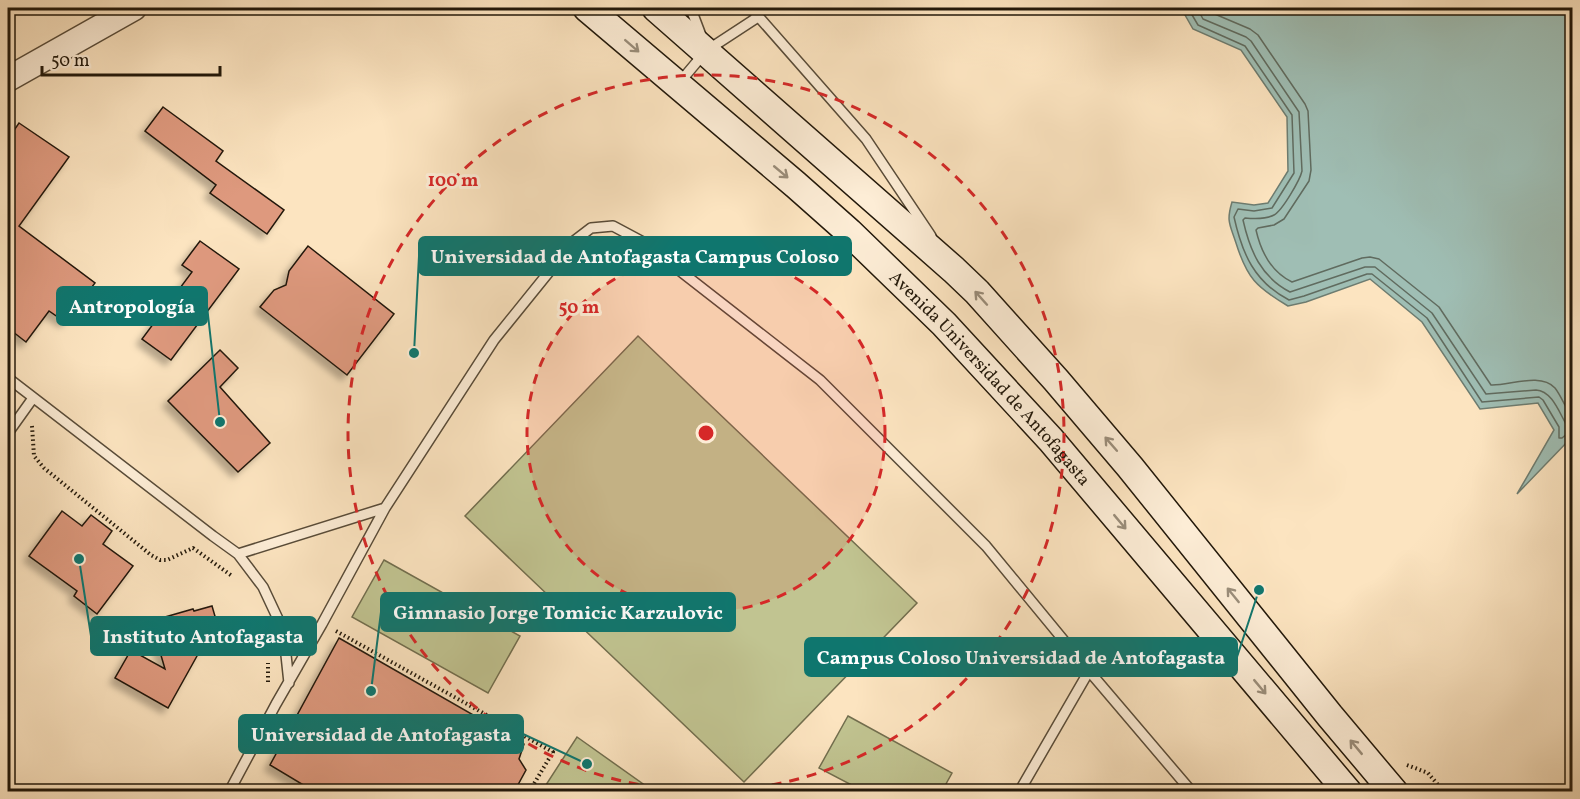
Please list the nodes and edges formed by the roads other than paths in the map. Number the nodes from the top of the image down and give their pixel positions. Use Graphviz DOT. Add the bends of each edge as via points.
graph roads {
  1 [pos="134,8"];
  2 [pos="588,8"];
  3 [pos="656,8"];
  4 [pos="693,8"];
  5 [pos="751,8"];
  6 [pos="758,17"];
  7 [pos="706,51"];
  8 [pos="8,79"];
  9 [pos="678,85"];
  10 [pos="954,270"];
  11 [pos="8,378"];
  12 [pos="33,398"];
  13 [pos="8,432"];
  14 [pos="385,508"];
  15 [pos="238,554"];
  16 [pos="1089,671"];
  17 [pos="289,683"];
  18 [pos="229,792"];
  19 [pos="1020,792"];
  20 [pos="1192,792"];
  21 [pos="1348,792"];
  22 [pos="1394,792"];
  1 -- 8 [label="street"];
  2 -- 9 [label="main road, Avenida Universidad de Antofagasta, one-way"];
  3 -- 7 [label="main road"];
  4 -- 7 [label="lane"];
  5 -- 6 [label="lane"];
  6 -- 7 [label="lane"];
  6 -- 10 [label="lane" via="866,139"];
  7 -- 9 [label="lane"];
  7 -- 10 [label="main road"];
  9 -- 21 [label="main road, Avenida Universidad de Antofagasta, one-way" via="831,216 944,324 1051,440"];
  22 -- 10 [label="main road, one-way" via="1130,467"];
  11 -- 12 [label="lane"];
  12 -- 13 [label="lane"];
  12 -- 15 [label="lane"];
  14 -- 15 [label="lane"];
  14 -- 16 [label="lane" via="494,340 574,241 591,228 613,226 643,242 820,380 986,546"];
  14 -- 17 [label="lane"];
  15 -- 17 [label="lane" via="263,587 278,619"];
  16 -- 19 [label="lane"];
  16 -- 20 [label="lane"];
  17 -- 18 [label="lane"];
}
